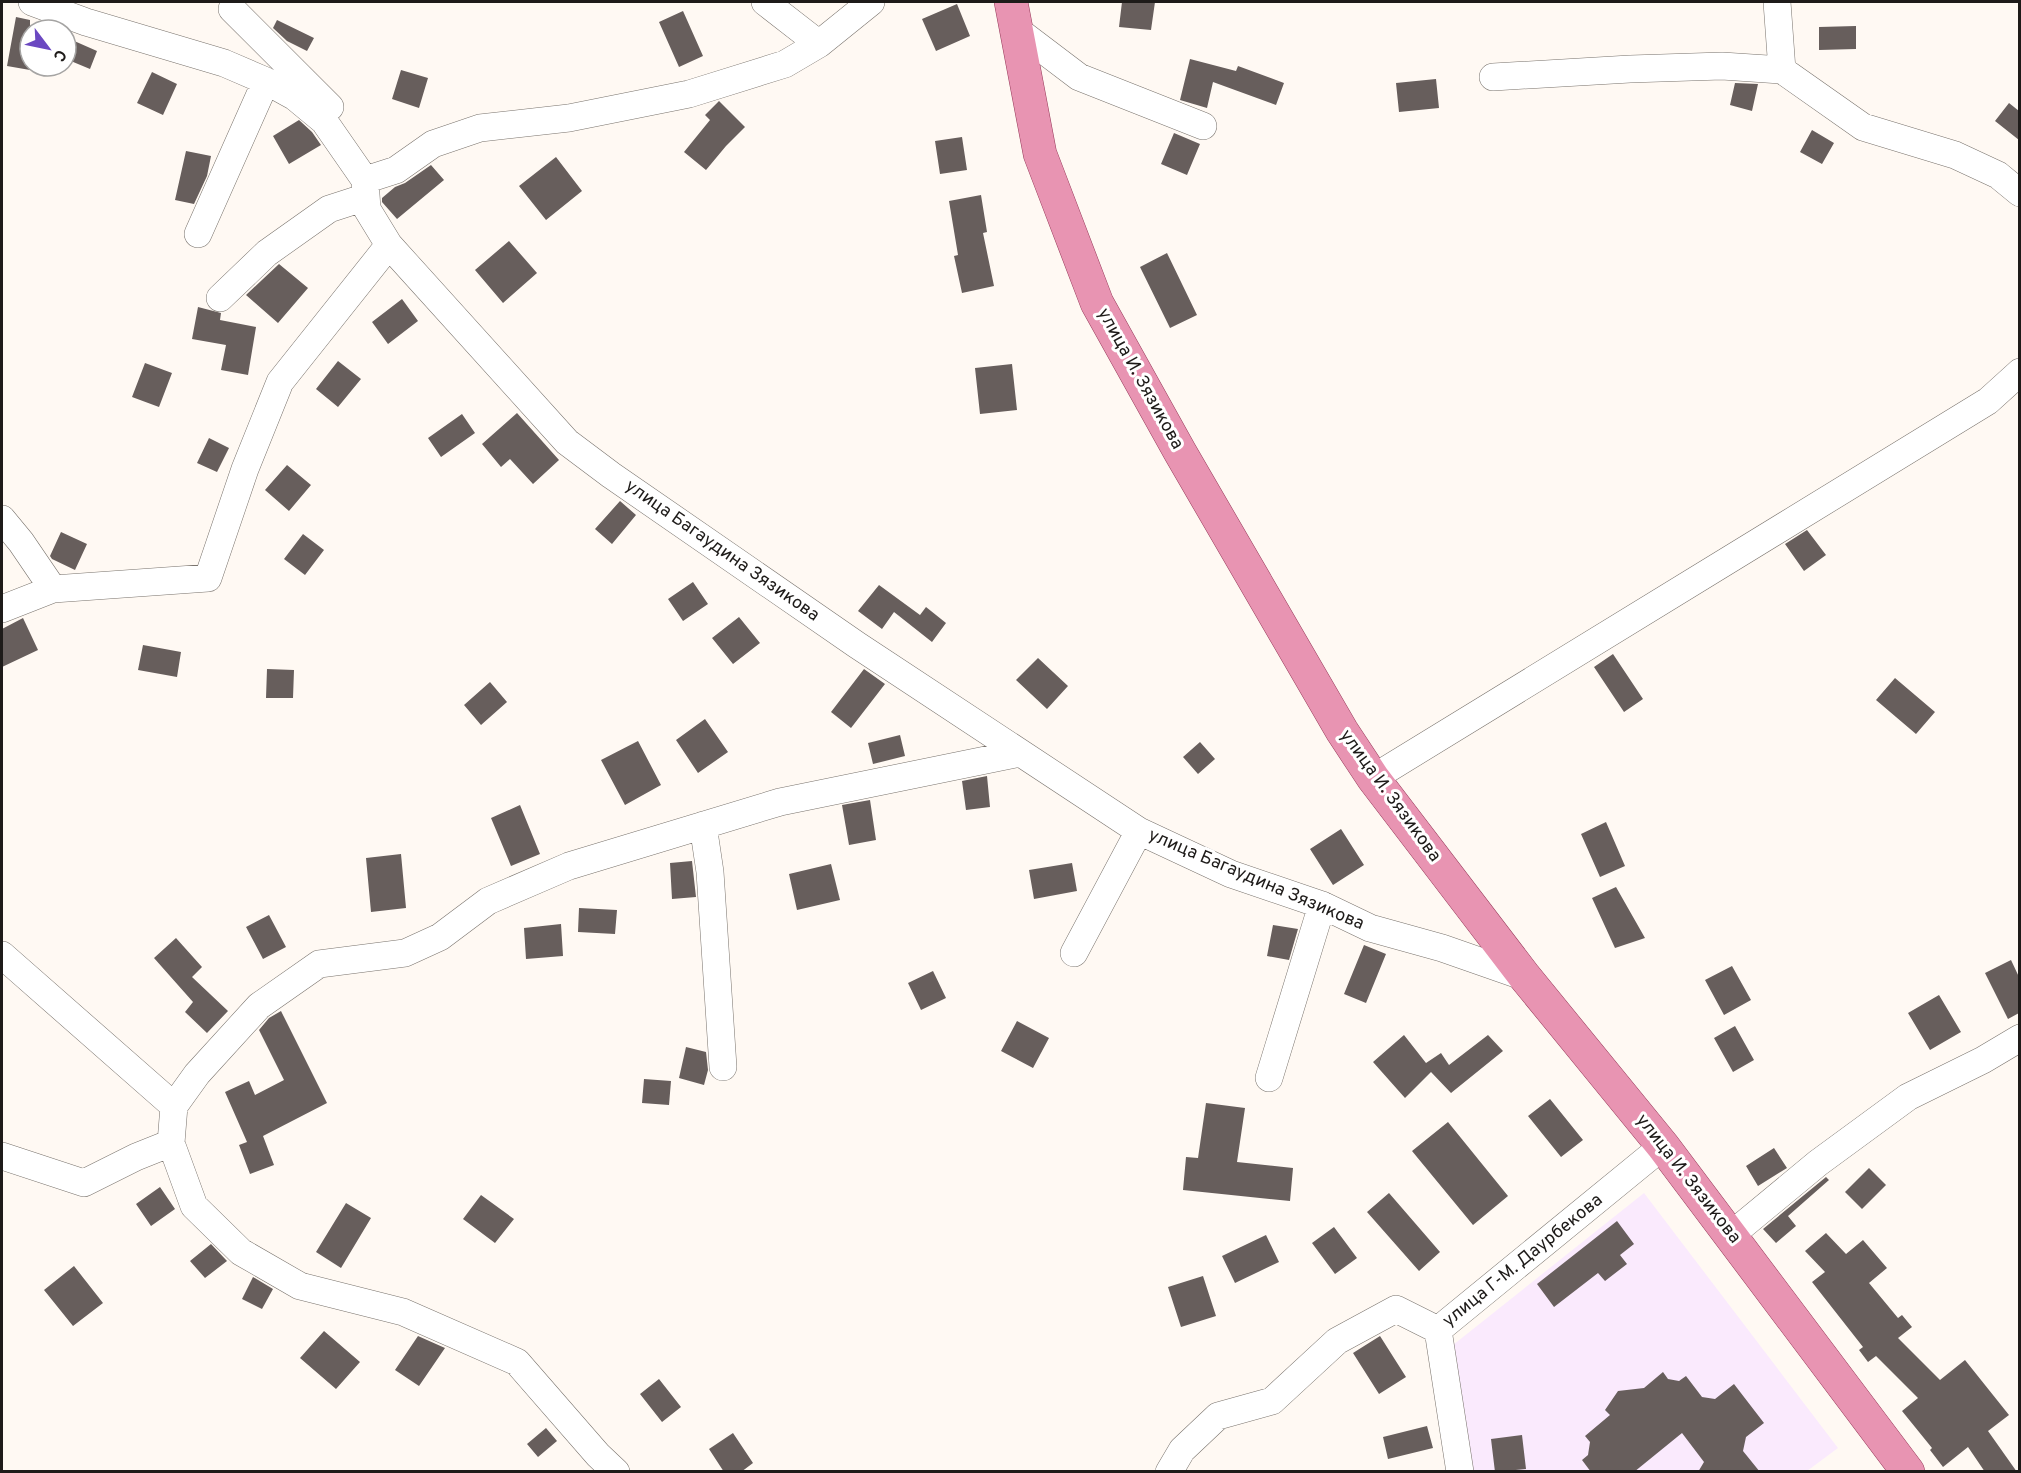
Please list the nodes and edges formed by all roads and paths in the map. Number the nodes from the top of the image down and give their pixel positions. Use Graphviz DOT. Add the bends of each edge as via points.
graph roads {
  1 [pos="32,2"];
  2 [pos="765,2"];
  3 [pos="871,2"];
  4 [pos="1777,2"];
  5 [pos="232,9"];
  6 [pos="1014,16"];
  7 [pos="819,44"];
  8 [pos="1782,70"];
  9 [pos="1493,77"];
  10 [pos="266,81"];
  11 [pos="1203,126"];
  12 [pos="362,180"];
  13 [pos="2019,193"];
  14 [pos="198,234"];
  15 [pos="389,245"];
  16 [pos="220,298"];
  17 [pos="2019,372"];
  18 [pos="2,519"];
  19 [pos="53,589"];
  20 [pos="2,609"];
  21 [pos="1020,753"];
  22 [pos="1373,778"];
  23 [pos="703,825"];
  24 [pos="1139,831"];
  25 [pos="1322,905"];
  26 [pos="1074,953"];
  27 [pos="2,955"];
  28 [pos="1525,977"];
  29 [pos="2019,1038"];
  30 [pos="723,1067"];
  31 [pos="1269,1078"];
  32 [pos="174,1106"];
  33 [pos="171,1143"];
  34 [pos="1663,1146"];
  35 [pos="2,1156"];
  36 [pos="1731,1235"];
  37 [pos="1438,1330"];
  38 [pos="616,1472"];
  39 [pos="1169,1472"];
  40 [pos="1460,1472"];
  41 [pos="1908,1472"];
  1 -- 10 [label="street, улица Багаудина Зязикова" via="224,63"];
  2 -- 7 [label="street"];
  3 -- 7 [label="street"];
  4 -- 8 [label="street"];
  5 -- 12 [label="street" via="337,114 349,134"];
  6 -- 11 [label="street" via="1079,77"];
  6 -- 22 [label="main road, улица И. Зязикова" via="1040,154 1097,303 1342,731"];
  7 -- 12 [label="street" via="785,64 689,94 569,118 480,128 433,144 396,170"];
  8 -- 9 [label="street" via="1722,66"];
  8 -- 13 [label="street" via="1863,126 1954,155 1998,175"];
  10 -- 12 [label="street, улица Багаудина Зязикова" via="295,97 324,121"];
  10 -- 14 [label="street"];
  12 -- 15 [label="street, улица Багаудина Зязикова" via="367,209"];
  12 -- 16 [label="street" via="267,253"];
  15 -- 19 [label="street" via="280,382 208,578"];
  15 -- 21 [label="street, улица Багаудина Зязикова" via="567,442 857,645"];
  17 -- 22 [label="street" via="1989,401"];
  18 -- 19 [label="street"];
  19 -- 20 [label="street"];
  21 -- 23 [label="street" via="780,802"];
  21 -- 24 [label="street, улица Багаудина Зязикова"];
  22 -- 28 [label="main road, улица И. Зязикова"];
  23 -- 30 [label="street" via="710,872"];
  23 -- 32 [label="street" via="569,866 488,901 440,937 405,953 319,963 259,1006 197,1074"];
  24 -- 25 [label="street, улица Багаудина Зязикова" via="1231,874"];
  24 -- 26 [label="street"];
  25 -- 28 [label="street, улица Багаудина Зязикова" via="1370,928"];
  25 -- 31 [label="street"];
  27 -- 32 [label="street"];
  28 -- 34 [label="main road, улица И. Зязикова"];
  29 -- 36 [label="street" via="1908,1097 1818,1163"];
  32 -- 33 [label="street"];
  33 -- 35 [label="street" via="84,1183"];
  33 -- 38 [label="street" via="194,1206 241,1252 300,1287 403,1312 517,1362"];
  34 -- 36 [label="main road, улица И. Зязикова"];
  34 -- 37 [label="street, улица Г-М. Даурбекова"];
  36 -- 41 [label="main road, улица И. Зязикова"];
  37 -- 39 [label="street" via="1396,1309 1337,1341 1272,1401 1218,1416 1182,1450"];
  37 -- 40 [label="street, улица Г-М. Даурбекова"];
}
